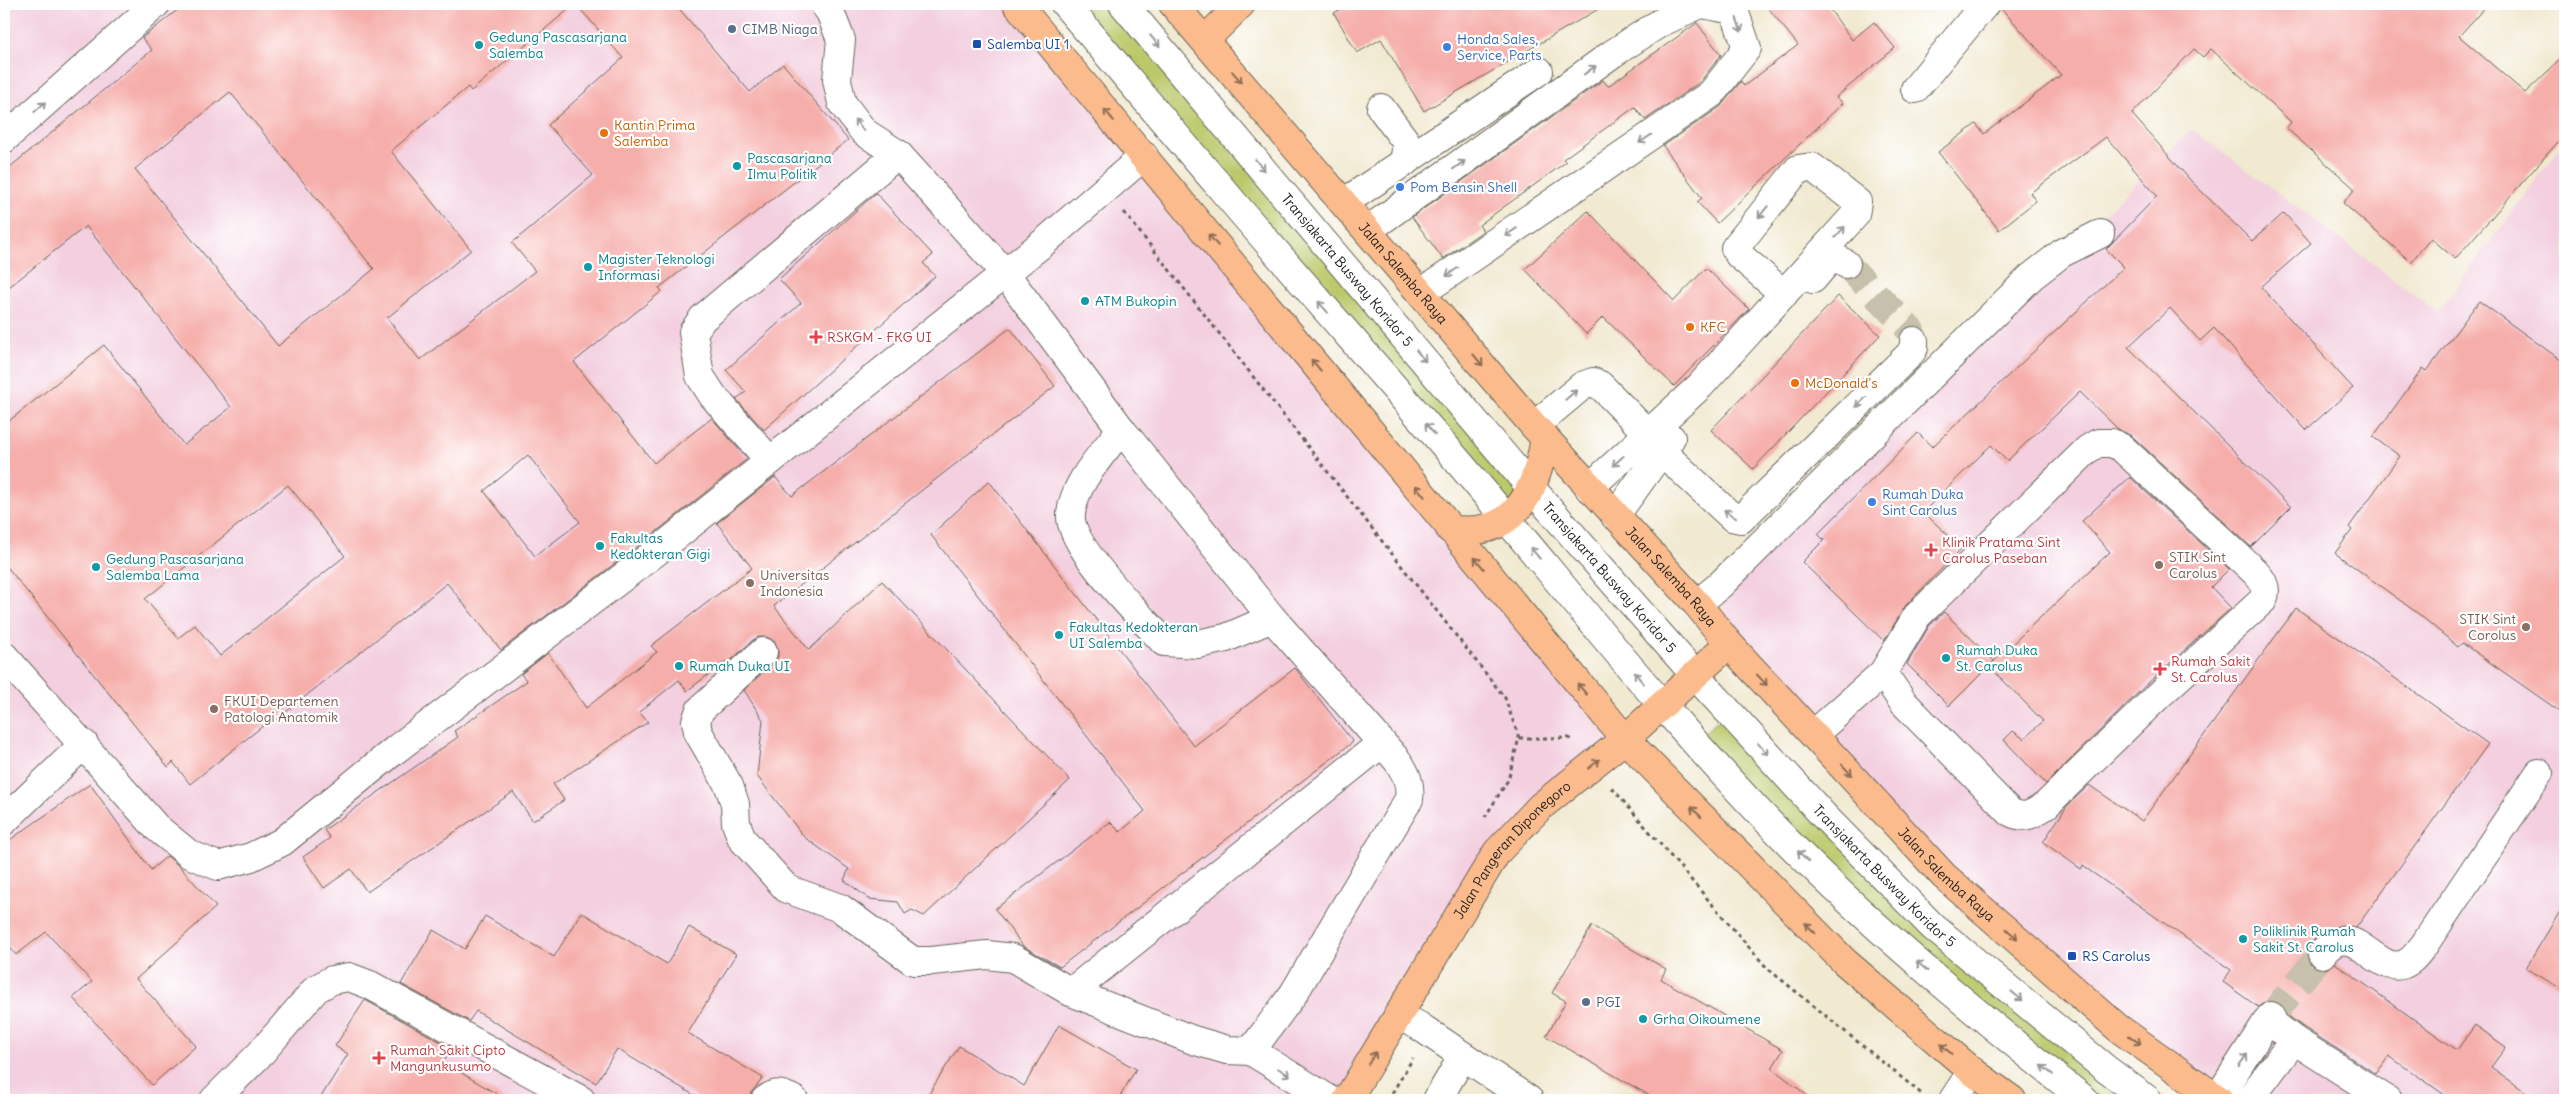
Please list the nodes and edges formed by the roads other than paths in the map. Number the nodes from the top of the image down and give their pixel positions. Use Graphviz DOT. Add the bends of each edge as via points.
graph roads {
  1 [pos="156,4"];
  2 [pos="824,4"];
  3 [pos="1017,4"];
  4 [pos="1066,4"];
  5 [pos="1124,4"];
  6 [pos="1173,4"];
  7 [pos="1241,4"];
  8 [pos="1701,4"];
  9 [pos="1986,4"];
  10 [pos="1205,40"];
  11 [pos="1539,71"];
  12 [pos="1915,89"];
  13 [pos="1381,108"];
  14 [pos="4,139"];
  15 [pos="898,154"];
  16 [pos="1144,156"];
  17 [pos="1404,163"];
  18 [pos="1345,202"];
  19 [pos="1368,230"];
  20 [pos="2100,234"];
  21 [pos="1846,264"];
  22 [pos="1004,272"];
  23 [pos="1421,294"];
  24 [pos="1784,294"];
  25 [pos="1914,341"];
  26 [pos="1121,429"];
  27 [pos="1540,432"];
  28 [pos="1654,442"];
  29 [pos="770,461"];
  30 [pos="1589,488"];
  31 [pos="1532,489"];
  32 [pos="1615,516"];
  33 [pos="1505,518"];
  34 [pos="1450,529"];
  35 [pos="1697,604"];
  36 [pos="1272,618"];
  37 [pos="1729,644"];
  38 [pos="763,652"];
  39 [pos="4,656"];
  40 [pos="1883,673"];
  41 [pos="1695,675"];
  42 [pos="1662,706"];
  43 [pos="1814,734"];
  44 [pos="1625,739"];
  45 [pos="1382,742"];
  46 [pos="84,744"];
  47 [pos="2539,773"];
  48 [pos="4,821"];
  49 [pos="2322,954"];
  50 [pos="1071,992"];
  51 [pos="1398,1015"];
  52 [pos="2294,1040"];
  53 [pos="1252,1051"];
  54 [pos="1463,1056"];
  55 [pos="1972,1071"];
  56 [pos="214,1100"];
  57 [pos="581,1100"];
  58 [pos="765,1100"];
  59 [pos="794,1100"];
  60 [pos="1330,1100"];
  61 [pos="1347,1100"];
  62 [pos="1437,1100"];
  63 [pos="1529,1100"];
  64 [pos="1953,1100"];
  65 [pos="2012,1100"];
  66 [pos="2085,1100"];
  67 [pos="2148,1100"];
  68 [pos="2218,1100"];
  69 [pos="2249,1100"];
  70 [pos="2387,1100"];
  14 -- 1 [label="street, one-way"];
  15 -- 2 [label="street, one-way" via="864,132 842,103 837,80 842,40"];
  16 -- 3 [label="main road, one-way"];
  33 -- 4 [label="street, one-way"];
  5 -- 31 [label="street, Transjakarta Busway Koridor 5, one-way"];
  6 -- 10 [label="main road, Jalan Salemba Raya"];
  7 -- 10 [label="main road"];
  19 -- 8 [label="street, one-way" via="1612,54 1660,23"];
  8 -- 23 [label="street, one-way" via="1734,10 1747,48 1711,94"];
  9 -- 12 [label="street"];
  10 -- 18 [label="main road, Jalan Salemba Raya, one-way"];
  11 -- 17 [label="street"];
  13 -- 17 [label="street" via="1407,143"];
  15 -- 22 [label="street"];
  15 -- 29 [label="street" via="703,318 694,332 700,376 713,396"];
  16 -- 22 [label="street"];
  34 -- 16 [label="main road, one-way"];
  17 -- 18 [label="street"];
  18 -- 19 [label="main road, Jalan Salemba Raya"];
  19 -- 23 [label="main road, Jalan Salemba Raya"];
  20 -- 35 [label="street" via="2062,253 2031,277 1720,585"];
  21 -- 28 [label="street" via="1836,258 1830,259"];
  22 -- 26 [label="street"];
  22 -- 29 [label="street"];
  23 -- 27 [label="main road, Jalan Salemba Raya, one-way"];
  24 -- 24 [label="street, one-way" via="1856,215 1858,202 1812,167 1798,169 1735,248"];
  24 -- 28 [label="street"];
  25 -- 28 [label="street, one-way" via="1909,355 1741,519 1732,517"];
  26 -- 36 [label="street"];
  26 -- 36 [label="street" via="1078,488 1070,515 1077,540 1098,568 1164,642 1198,644 1226,638"];
  27 -- 28 [label="street, one-way" via="1582,386 1593,382 1600,385"];
  27 -- 30 [label="main road, Jalan Salemba Raya"];
  27 -- 31 [label="main road" via="1541,464"];
  28 -- 30 [label="street, one-way"];
  28 -- 32 [label="street"];
  29 -- 46 [label="street" via="395,750 282,842 251,857 218,866 189,854 156,827"];
  30 -- 32 [label="main road, Jalan Salemba Raya"];
  31 -- 33 [label="main road" via="1520,506"];
  31 -- 41 [label="street, Transjakarta Busway Koridor 5"];
  32 -- 35 [label="main road, Jalan Salemba Raya"];
  33 -- 34 [label="main road" via="1479,531"];
  42 -- 33 [label="street, one-way"];
  44 -- 34 [label="main road, one-way"];
  35 -- 37 [label="main road, Jalan Salemba Raya"];
  36 -- 45 [label="street"];
  37 -- 41 [label="main road, Jalan Pangeran Diponegoro"];
  37 -- 43 [label="main road, Jalan Salemba Raya, one-way"];
  38 -- 50 [label="street" via="700,710 696,721 698,732 729,786 742,838 787,889 840,908 913,961 988,955 1012,958"];
  39 -- 46 [label="street"];
  40 -- 40 [label="street" via="1903,702 2010,812 2019,817 2031,815 2046,805 2263,600 2265,586 2255,572 2122,448 2112,443 2098,443 2088,449 1917,616"];
  40 -- 43 [label="street"];
  41 -- 42 [label="main road, Jalan Pangeran Diponegoro"];
  41 -- 67 [label="street, Transjakarta Busway Koridor 5, one-way" via="1824,816 1933,927"];
  42 -- 44 [label="main road, Jalan Pangeran Diponegoro"];
  66 -- 42 [label="street, one-way" via="1999,1032 1878,928 1790,844"];
  43 -- 68 [label="main road, Jalan Salemba Raya, one-way" via="1944,876 2118,1028"];
  51 -- 44 [label="main road, Jalan Pangeran Diponegoro, one-way" via="1497,852 1540,807"];
  55 -- 44 [label="main road, one-way" via="1845,962"];
  45 -- 50 [label="street"];
  45 -- 53 [label="street" via="1405,772 1410,786 1409,799 1294,993"];
  46 -- 48 [label="street"];
  47 -- 49 [label="street" via="2410,961 2394,965 2382,962 2350,941 2339,939 2330,943"];
  50 -- 53 [label="street" via="1193,1040 1227,1050"];
  51 -- 54 [label="street"];
  61 -- 51 [label="main road, Jalan Pangeran Diponegoro, one-way"];
  68 -- 52 [label="street, one-way" via="2269,1018"];
  52 -- 69 [label="street"];
  52 -- 70 [label="street"];
  53 -- 60 [label="street, one-way"];
  54 -- 62 [label="street"];
  54 -- 63 [label="street"];
  55 -- 64 [label="street"];
  55 -- 65 [label="main road"];
  56 -- 57 [label="street" via="260,1054 316,989 332,980 349,977 370,985"];
  58 -- 59 [label="street" via="773,1094 782,1094"];
}
